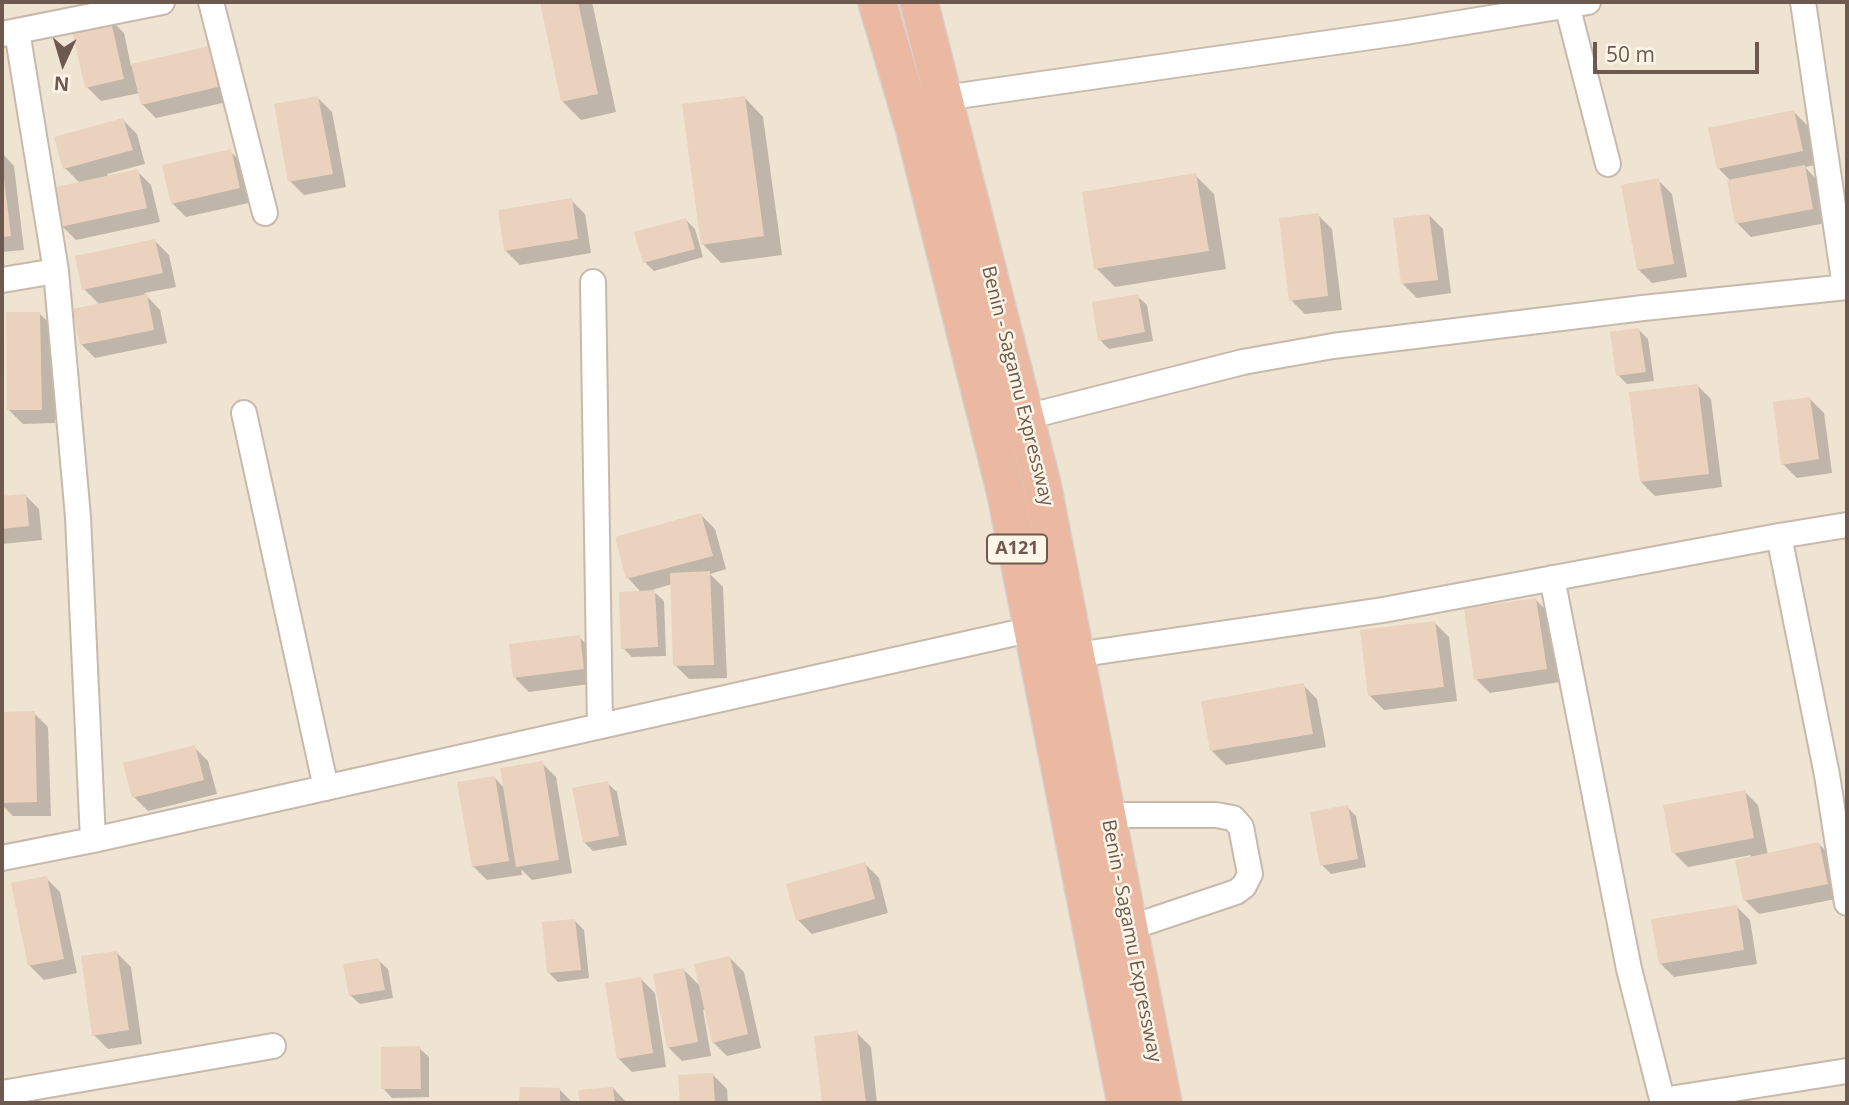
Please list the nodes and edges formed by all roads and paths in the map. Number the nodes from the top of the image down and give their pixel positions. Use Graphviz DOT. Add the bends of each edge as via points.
graph roads {
  1 [pos="162,2"];
  2 [pos="211,2"];
  3 [pos="877,2"];
  4 [pos="919,2"];
  5 [pos="1803,2"];
  6 [pos="1577,4"];
  7 [pos="10,32"];
  8 [pos="944,98"];
  9 [pos="1608,164"];
  10 [pos="265,213"];
  11 [pos="56,271"];
  12 [pos="2,280"];
  13 [pos="593,282"];
  14 [pos="1846,287"];
  15 [pos="244,413"];
  16 [pos="1026,417"];
  17 [pos="1847,525"];
  18 [pos="1779,536"];
  19 [pos="1552,578"];
  20 [pos="1033,629"];
  21 [pos="1076,655"];
  22 [pos="600,726"];
  23 [pos="1837,773"];
  24 [pos="326,788"];
  25 [pos="1107,815"];
  26 [pos="93,840"];
  27 [pos="2,858"];
  28 [pos="1847,903"];
  29 [pos="1129,928"];
  30 [pos="273,1046"];
  31 [pos="1847,1071"];
  32 [pos="2,1093"];
  33 [pos="1663,1102"];
  34 [pos="1126,1103"];
  35 [pos="1163,1103"];
  1 -- 7 [label="street"];
  2 -- 10 [label="street"];
  3 -- 20 [label="highway, A121" via="914,127 1006,494"];
  4 -- 8 [label="highway, Benin - Sagamu Expressway / A121"];
  5 -- 14 [label="street"];
  6 -- 8 [label="street"];
  6 -- 9 [label="street"];
  7 -- 11 [label="street"];
  8 -- 16 [label="highway, Benin - Sagamu Expressway / A121"];
  11 -- 12 [label="street"];
  11 -- 26 [label="street" via="78,517"];
  13 -- 22 [label="street"];
  14 -- 16 [label="street" via="1334,346 1244,362"];
  15 -- 24 [label="street"];
  16 -- 21 [label="highway, Benin - Sagamu Expressway / A121"];
  17 -- 18 [label="street"];
  18 -- 19 [label="street"];
  18 -- 23 [label="street"];
  19 -- 21 [label="street" via="1383,610"];
  19 -- 33 [label="street" via="1629,969"];
  20 -- 22 [label="street"];
  20 -- 34 [label="highway, A121"];
  21 -- 25 [label="highway, Benin - Sagamu Expressway / A121"];
  22 -- 24 [label="street"];
  23 -- 28 [label="street"];
  24 -- 26 [label="street"];
  25 -- 29 [label="highway, Benin - Sagamu Expressway / A121"];
  25 -- 29 [label="street" via="1233,818 1241,827 1248,862 1250,874 1236,892"];
  26 -- 27 [label="street"];
  29 -- 35 [label="highway, Benin - Sagamu Expressway / A121"];
  30 -- 32 [label="street"];
  31 -- 33 [label="street"];
}
